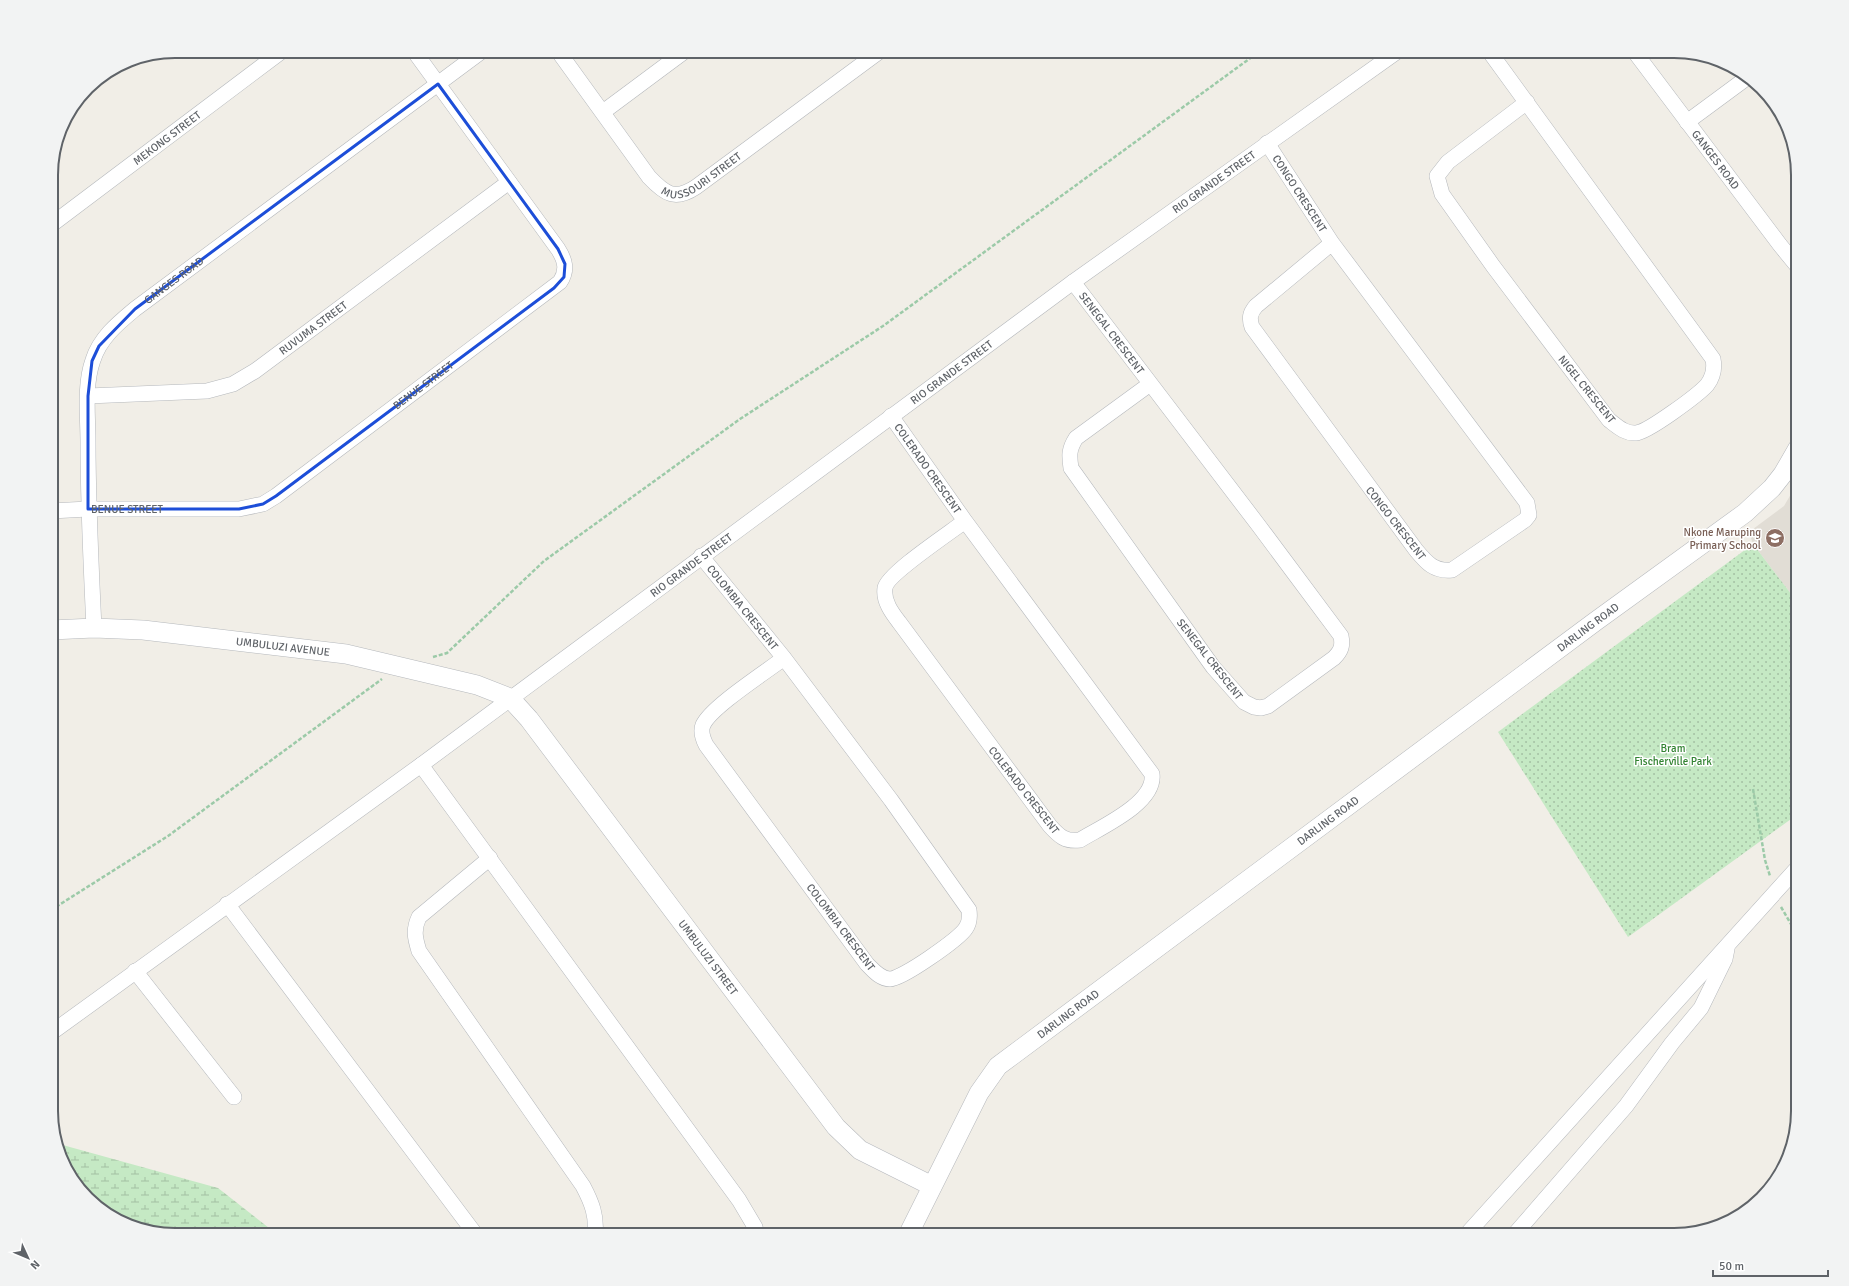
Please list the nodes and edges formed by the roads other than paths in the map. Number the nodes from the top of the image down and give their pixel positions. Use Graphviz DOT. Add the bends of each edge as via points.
graph roads {
  1 [pos="273,58"];
  2 [pos="419,58"];
  3 [pos="473,58"];
  4 [pos="563,58"];
  5 [pos="676,58"];
  6 [pos="871,58"];
  7 [pos="1388,58"];
  8 [pos="1494,58"];
  9 [pos="1639,58"];
  10 [pos="1743,81"];
  11 [pos="438,84"];
  12 [pos="1528,102"];
  13 [pos="603,112"];
  14 [pos="1687,122"];
  15 [pos="1267,143"];
  16 [pos="509,182"];
  17 [pos="58,220"];
  18 [pos="1332,243"];
  19 [pos="1791,258"];
  20 [pos="1073,282"];
  21 [pos="1150,384"];
  22 [pos="88,396"];
  23 [pos="891,416"];
  24 [pos="1791,460"];
  25 [pos="88,509"];
  26 [pos="58,511"];
  27 [pos="965,521"];
  28 [pos="701,556"];
  29 [pos="94,628"];
  30 [pos="58,630"];
  31 [pos="784,658"];
  32 [pos="510,698"];
  33 [pos="421,765"];
  34 [pos="490,858"];
  35 [pos="1791,876"];
  36 [pos="227,904"];
  37 [pos="1728,944"];
  38 [pos="135,971"];
  39 [pos="58,1028"];
  40 [pos="234,1096"];
  41 [pos="932,1186"];
  42 [pos="471,1228"];
  43 [pos="596,1228"];
  44 [pos="755,1228"];
  45 [pos="911,1228"];
  46 [pos="1472,1228"];
  47 [pos="1520,1228"];
  1 -- 17 [label="street, MEKONG STREET"];
  2 -- 11 [label="street"];
  3 -- 11 [label="street, GANGES ROAD"];
  4 -- 13 [label="street, MUSSOURI STREET"];
  5 -- 13 [label="street"];
  6 -- 13 [label="street, MUSSOURI STREET" via="696,187 681,195 671,195 656,185"];
  7 -- 15 [label="street, RIO GRANDE STREET"];
  8 -- 12 [label="street, NIGEL CRESCENT"];
  9 -- 14 [label="street, GANGES ROAD"];
  10 -- 14 [label="street"];
  11 -- 16 [label="street, BENUE STREET"];
  11 -- 22 [label="street, GANGES ROAD" via="122,320 107,334 92,361"];
  12 -- 12 [label="street, NIGEL CRESCENT" via="1448,162 1437,176 1438,184 1442,194 1493,266 1601,410 1621,430 1637,434 1686,403 1707,385 1714,368 1713,360"];
  14 -- 19 [label="street, GANGES ROAD"];
  15 -- 18 [label="street, CONGO CRESCENT"];
  15 -- 20 [label="street, RIO GRANDE STREET"];
  16 -- 22 [label="street, RUVUMA STREET" via="234,384 207,391"];
  16 -- 25 [label="street, BENUE STREET" via="562,256 564,277 554,288 264,504 239,509"];
  18 -- 18 [label="street, CONGO CRESCENT" via="1256,306 1251,313 1252,327 1416,550 1428,564 1444,571 1452,570 1525,520 1529,515 1527,503"];
  20 -- 21 [label="street, SENEGAL CRESCENT"];
  20 -- 23 [label="street, RIO GRANDE STREET"];
  21 -- 21 [label="street, SENEGAL CRESCENT" via="1076,438 1070,447 1071,468 1218,672 1244,702 1261,708 1268,706 1334,658 1340,652 1341,636"];
  22 -- 25 [label="street, GANGES ROAD"];
  23 -- 27 [label="street, COLERADO CRESCENT"];
  23 -- 28 [label="street, RIO GRANDE STREET"];
  24 -- 41 [label="street, DARLING ROAD" via="1772,488 1745,513 1010,1056 994,1071 979,1094"];
  25 -- 26 [label="street, BENUE STREET"];
  25 -- 29 [label="street, GANGES ROAD"];
  27 -- 27 [label="street, COLERADO CRESCENT" via="893,575 885,588 886,600 899,622 1050,826 1063,838 1080,840 1135,806 1151,788 1152,774"];
  28 -- 31 [label="street, COLOMBIA CRESCENT"];
  28 -- 32 [label="street, RIO GRANDE STREET"];
  29 -- 30 [label="street, UMBULUZI AVENUE"];
  29 -- 32 [label="street, UMBULUZI AVENUE" via="143,630 346,654 476,685"];
  31 -- 31 [label="street, COLOMBIA CRESCENT" via="714,710 703,725 702,736 706,745 867,964 882,977 894,978 955,940 966,928 970,919 969,910 892,800"];
  32 -- 33 [label="street, RIO GRANDE STREET"];
  32 -- 41 [label="street, UMBULUZI STREET" via="530,719 836,1126 860,1150"];
  33 -- 34 [label="street"];
  33 -- 36 [label="street, RIO GRANDE STREET"];
  34 -- 43 [label="street" via="419,917 414,937 420,951 583,1186 593,1204"];
  34 -- 44 [label="street" via="739,1200"];
  35 -- 37 [label="street"];
  36 -- 38 [label="street, RIO GRANDE STREET"];
  36 -- 42 [label="street"];
  37 -- 46 [label="street"];
  37 -- 47 [label="street" via="1725,959 1701,1008 1626,1106"];
  38 -- 39 [label="street, RIO GRANDE STREET"];
  38 -- 40 [label="street"];
  41 -- 45 [label="street, DARLING ROAD"];
}
